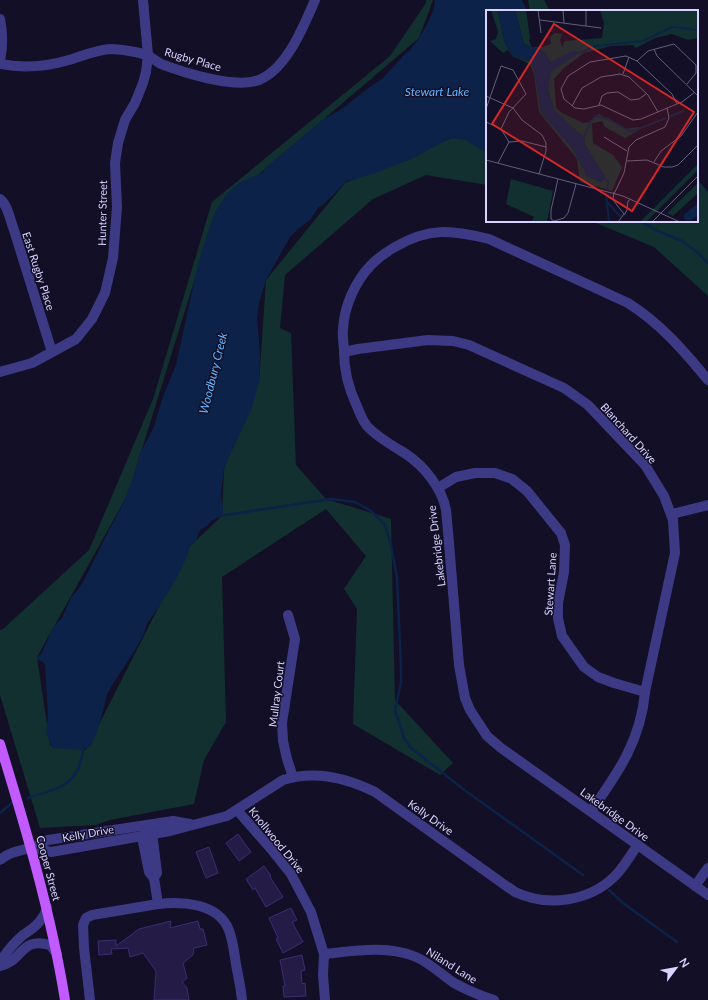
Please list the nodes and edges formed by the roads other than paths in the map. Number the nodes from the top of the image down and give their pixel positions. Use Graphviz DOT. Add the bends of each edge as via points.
graph roads {
  1 [pos="143,0"];
  2 [pos="315,0"];
  3 [pos="0,18"];
  4 [pos="148,55"];
  5 [pos="0,63"];
  6 [pos="0,198"];
  7 [pos="52,352"];
  8 [pos="344,352"];
  9 [pos="0,372"];
  10 [pos="708,380"];
  11 [pos="438,488"];
  12 [pos="708,505"];
  13 [pos="672,514"];
  14 [pos="288,615"];
  15 [pos="645,692"];
  16 [pos="0,744"];
  17 [pos="293,777"];
  18 [pos="237,810"];
  19 [pos="591,811"];
  20 [pos="147,830"];
  21 [pos="638,845"];
  22 [pos="31,847"];
  23 [pos="0,860"];
  24 [pos="708,868"];
  25 [pos="695,886"];
  26 [pos="708,895"];
  27 [pos="158,904"];
  28 [pos="47,907"];
  29 [pos="324,954"];
  30 [pos="58,957"];
  31 [pos="0,965"];
  32 [pos="65,1000"];
  33 [pos="90,1000"];
  34 [pos="242,1000"];
  35 [pos="326,1000"];
  36 [pos="494,1000"];
  1 -- 4 [label="street, Hunter Street"];
  2 -- 4 [label="street, Rugby Place" via="304,27 288,55 260,80 250,83 208,78 159,63"];
  3 -- 5 [label="street" via="3,32"];
  4 -- 5 [label="street, Rugby Place" via="110,49 47,66 14,67"];
  4 -- 7 [label="street, Hunter Street" via="143,83 125,120 117,150 113,258 105,293 92,319 76,338"];
  6 -- 7 [label="street, East Rugby Place" via="8,212"];
  7 -- 9 [label="street, Hunter Street" via="32,363"];
  8 -- 10 [label="street, Lakebridge Drive" via="343,330 346,310 354,290 370,267 380,256 401,243 431,232 452,232 489,239 628,303 669,335"];
  8 -- 11 [label="street, Lakebridge Drive" via="345,374 351,394 366,425 423,469"];
  8 -- 13 [label="street, Blanchard Drive" via="428,340 453,341 470,345 564,388 588,406 645,465"];
  11 -- 15 [label="street, Stewart Lane" via="456,477 475,473 495,473 512,479 527,491 561,533 565,545 564,572 558,602 562,636 584,667 598,677"];
  11 -- 19 [label="street, Lakebridge Drive" via="445,509 461,682 470,710 487,736 501,748"];
  12 -- 13 [label="street"];
  13 -- 15 [label="street, Blanchard Drive" via="675,553"];
  14 -- 17 [label="street, Mullray Court" via="295,639 282,723 283,741"];
  15 -- 19 [label="street, Blanchard Drive" via="644,709 628,754"];
  16 -- 22 [label="main road, Cooper Street"];
  17 -- 18 [label="street, Kelly Drive" via="266,790"];
  17 -- 21 [label="street, Kelly Drive" via="319,775 356,783 375,792 515,892 536,899 567,900 597,889 614,877"];
  18 -- 20 [label="street, Kelly Drive" via="227,816 170,831"];
  18 -- 29 [label="street, Knollwood Drive" via="291,874 311,912"];
  19 -- 21 [label="street, Lakebridge Drive"];
  20 -- 22 [label="street, Kelly Drive" via="51,852"];
  20 -- 27 [label="street" via="143,842 149,872 154,878"];
  21 -- 25 [label="street, Lakebridge Drive"];
  22 -- 23 [label="street" via="19,849"];
  22 -- 28 [label="main road, Cooper Street"];
  24 -- 25 [label="street"];
  25 -- 26 [label="street, Lakebridge Drive"];
  27 -- 33 [label="street" via="86,918 83,932"];
  27 -- 34 [label="street" via="174,901 195,904 220,916 228,927 233,944"];
  28 -- 30 [label="main road, Cooper Street"];
  28 -- 31 [label="street" via="43,918 8,950"];
  29 -- 35 [label="street, Knollwood Drive"];
  29 -- 36 [label="street, Niland Lane" via="382,950 416,957 455,983"];
  30 -- 31 [label="street" via="50,945 36,943 28,946 6,964"];
  30 -- 32 [label="main road, Cooper Street"];
}
